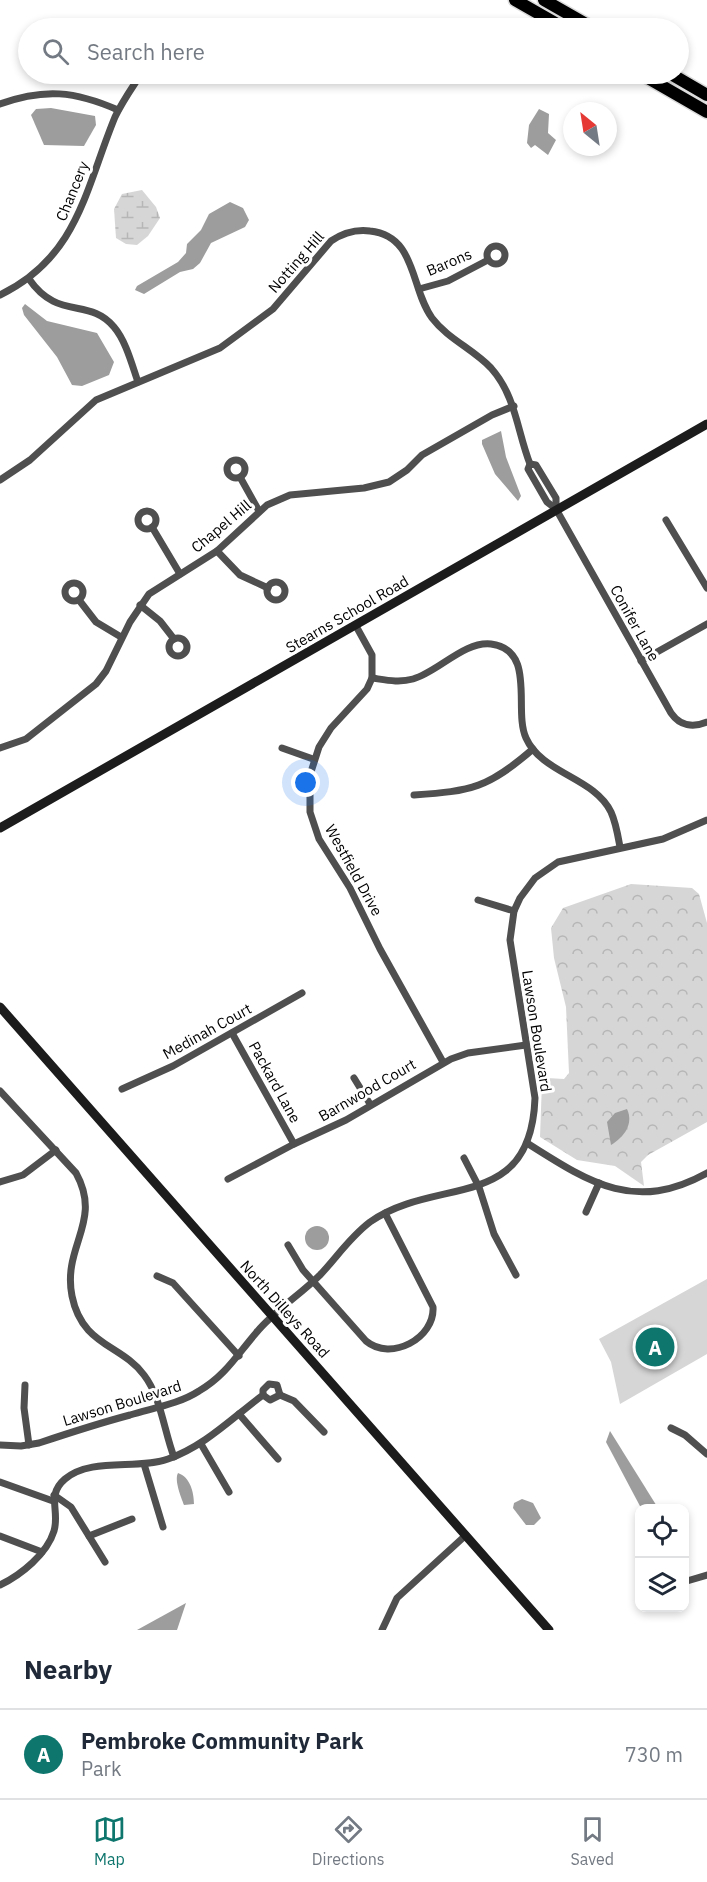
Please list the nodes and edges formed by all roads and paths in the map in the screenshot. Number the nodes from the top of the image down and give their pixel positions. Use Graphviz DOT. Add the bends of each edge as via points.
graph roads {
  1 [pos="515,0"];
  2 [pos="544,0"];
  3 [pos="546,18"];
  4 [pos="576,18"];
  5 [pos="135,84"];
  6 [pos="658,84"];
  7 [pos="688,84"];
  8 [pos="707,95"];
  9 [pos="0,103"];
  10 [pos="118,110"];
  11 [pos="707,112"];
  12 [pos="488,260"];
  13 [pos="29,279"];
  14 [pos="419,289"];
  15 [pos="0,296"];
  16 [pos="138,382"];
  17 [pos="514,406"];
  18 [pos="707,424"];
  19 [pos="240,477"];
  20 [pos="0,480"];
  21 [pos="556,509"];
  22 [pos="260,511"];
  23 [pos="666,520"];
  24 [pos="152,527"];
  25 [pos="217,551"];
  26 [pos="180,574"];
  27 [pos="267,588"];
  28 [pos="707,588"];
  29 [pos="79,600"];
  30 [pos="140,605"];
  31 [pos="707,624"];
  32 [pos="356,627"];
  33 [pos="121,637"];
  34 [pos="174,639"];
  35 [pos="641,661"];
  36 [pos="372,678"];
  37 [pos="707,722"];
  38 [pos="0,748"];
  39 [pos="282,748"];
  40 [pos="532,749"];
  41 [pos="314,759"];
  42 [pos="414,795"];
  43 [pos="707,820"];
  44 [pos="0,828"];
  45 [pos="620,847"];
  46 [pos="478,900"];
  47 [pos="514,911"];
  48 [pos="302,993"];
  49 [pos="0,1007"];
  50 [pos="232,1033"];
  51 [pos="526,1045"];
  52 [pos="443,1062"];
  53 [pos="354,1078"];
  54 [pos="122,1089"];
  55 [pos="0,1091"];
  56 [pos="370,1104"];
  57 [pos="526,1143"];
  58 [pos="294,1144"];
  59 [pos="56,1150"];
  60 [pos="464,1158"];
  61 [pos="707,1173"];
  62 [pos="228,1179"];
  63 [pos="0,1182"];
  64 [pos="599,1183"];
  65 [pos="479,1187"];
  66 [pos="586,1212"];
  67 [pos="385,1213"];
  68 [pos="288,1245"];
  69 [pos="516,1275"];
  70 [pos="157,1276"];
  71 [pos="313,1281"];
  72 [pos="273,1317"];
  73 [pos="239,1356"];
  74 [pos="25,1385"];
  75 [pos="263,1395"];
  76 [pos="280,1395"];
  77 [pos="158,1407"];
  78 [pos="239,1414"];
  79 [pos="671,1428"];
  80 [pos="324,1432"];
  81 [pos="201,1444"];
  82 [pos="29,1445"];
  83 [pos="0,1446"];
  84 [pos="707,1454"];
  85 [pos="174,1457"];
  86 [pos="278,1459"];
  87 [pos="144,1464"];
  88 [pos="3,1483"];
  89 [pos="229,1492"];
  90 [pos="53,1498"];
  91 [pos="132,1519"];
  92 [pos="163,1527"];
  93 [pos="466,1535"];
  94 [pos="0,1536"];
  95 [pos="89,1536"];
  96 [pos="42,1552"];
  97 [pos="105,1562"];
  98 [pos="707,1575"];
  99 [pos="689,1580"];
  100 [pos="0,1585"];
  101 [pos="382,1630"];
  102 [pos="549,1630"];
  1 -- 3 [label="highway"];
  2 -- 4 [label="highway"];
  5 -- 10 [label="street, Chancery"];
  6 -- 11 [label="highway"];
  7 -- 8 [label="highway"];
  9 -- 10 [label="street" via="44,92 86,97"];
  10 -- 13 [label="street, Chancery" via="72,230 57,252"];
  12 -- 14 [label="street, Barons" via="448,281"];
  13 -- 15 [label="street, Chancery"];
  13 -- 16 [label="street" via="49,301 94,312 109,322 120,337"];
  14 -- 16 [label="street, Notting Hill" via="411,261 392,240 374,231 344,234 326,246 273,309 220,348"];
  14 -- 17 [label="street, Notting Hill" via="435,321 490,367"];
  16 -- 20 [label="street, Notting Hill" via="88,406 30,460"];
  17 -- 21 [label="street, Notting Hill" via="531,464 528,469 547,502"];
  17 -- 22 [label="street, Chapel Hill" via="422,454 407,471 389,482 290,495"];
  18 -- 21 [label="street, Stearns School Road"];
  19 -- 22 [label="street"];
  21 -- 32 [label="street, Stearns School Road"];
  21 -- 35 [label="street, Conifer Lane"];
  22 -- 25 [label="street, Chapel Hill"];
  23 -- 28 [label="street"];
  24 -- 26 [label="street"];
  25 -- 26 [label="street, Chapel Hill"];
  25 -- 27 [label="street" via="240,575"];
  26 -- 30 [label="street, Chapel Hill" via="154,590"];
  29 -- 33 [label="street" via="96,622"];
  30 -- 33 [label="street, Chapel Hill"];
  30 -- 34 [label="street"];
  31 -- 35 [label="street"];
  32 -- 36 [label="street" via="372,655"];
  32 -- 44 [label="street, Stearns School Road"];
  33 -- 38 [label="street, Chapel Hill" via="96,684 23,741"];
  35 -- 37 [label="street, Conifer Lane" via="674,717 687,725"];
  36 -- 40 [label="street" via="411,679 479,645 500,646 518,664 523,728"];
  36 -- 41 [label="street, Westfield Drive" via="367,689 331,728"];
  39 -- 41 [label="street"];
  40 -- 42 [label="street" via="484,785"];
  40 -- 45 [label="street" via="600,797 611,812"];
  41 -- 52 [label="street, Westfield Drive" via="309,801 319,839 350,888"];
  43 -- 45 [label="street, Lawson Boulevard" via="677,834"];
  45 -- 47 [label="street, Lawson Boulevard" via="569,858 544,870 528,886"];
  46 -- 47 [label="street"];
  47 -- 51 [label="street, Lawson Boulevard" via="510,950"];
  48 -- 50 [label="street, Medinah Court"];
  49 -- 72 [label="street, North Dilleys Road"];
  50 -- 54 [label="street, Medinah Court"];
  50 -- 58 [label="street, Packard Lane"];
  51 -- 52 [label="street, Barnwood Court" via="468,1053"];
  51 -- 57 [label="street, Lawson Boulevard" via="535,1098"];
  52 -- 56 [label="street, Barnwood Court"];
  53 -- 56 [label="street"];
  55 -- 59 [label="street"];
  56 -- 58 [label="street, Barnwood Court"];
  57 -- 64 [label="street"];
  57 -- 65 [label="street, Lawson Boulevard" via="507,1169"];
  58 -- 62 [label="street, Barnwood Court"];
  59 -- 63 [label="street" via="23,1175"];
  59 -- 77 [label="street" via="76,1173 86,1194 85,1222 70,1266 77,1312 101,1343 139,1369"];
  60 -- 65 [label="street"];
  61 -- 64 [label="street" via="677,1188 650,1194 630,1193"];
  64 -- 66 [label="street"];
  65 -- 67 [label="street, Lawson Boulevard" via="413,1201"];
  65 -- 69 [label="street" via="494,1234"];
  67 -- 71 [label="street, Lawson Boulevard" via="357,1233"];
  67 -- 71 [label="street" via="432,1302 432,1322 424,1334 392,1350 377,1349"];
  68 -- 71 [label="street"];
  70 -- 73 [label="street" via="173,1283"];
  71 -- 72 [label="street, Lawson Boulevard"];
  72 -- 73 [label="street, Lawson Boulevard"];
  72 -- 93 [label="street, North Dilleys Road"];
  73 -- 77 [label="street, Lawson Boulevard" via="212,1383 189,1397"];
  74 -- 82 [label="street"];
  75 -- 76 [label="street" via="270,1400"];
  75 -- 76 [label="street" via="265,1386 271,1383 277,1385"];
  75 -- 78 [label="street"];
  76 -- 80 [label="street" via="294,1401"];
  77 -- 82 [label="street, Lawson Boulevard"];
  77 -- 85 [label="street"];
  78 -- 81 [label="street"];
  78 -- 86 [label="street"];
  79 -- 84 [label="street"];
  81 -- 85 [label="street"];
  81 -- 89 [label="street"];
  82 -- 83 [label="street, Lawson Boulevard"];
  85 -- 87 [label="street"];
  87 -- 90 [label="street" via="82,1471 65,1479"];
  87 -- 92 [label="street"];
  88 -- 90 [label="street"];
  90 -- 95 [label="street" via="71,1507"];
  90 -- 96 [label="street" via="54,1531"];
  91 -- 95 [label="street"];
  93 -- 101 [label="street" via="403,1591"];
  93 -- 102 [label="street, North Dilleys Road"];
  94 -- 96 [label="street"];
  95 -- 97 [label="street"];
  96 -- 100 [label="street"];
  98 -- 99 [label="street"];
}
